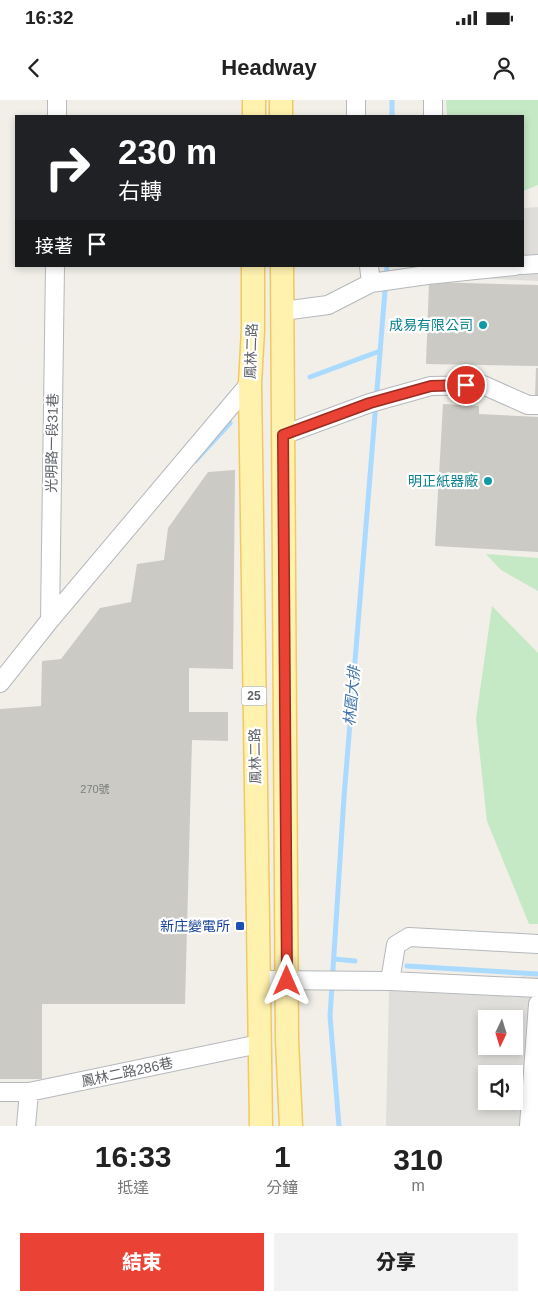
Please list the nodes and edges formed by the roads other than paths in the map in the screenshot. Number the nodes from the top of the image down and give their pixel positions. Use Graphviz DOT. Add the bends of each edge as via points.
graph roads {
  1 [pos="57,100"];
  2 [pos="254,100"];
  3 [pos="281,100"];
  4 [pos="356,100"];
  5 [pos="433,100"];
  6 [pos="57,115"];
  7 [pos="254,115"];
  8 [pos="281,115"];
  9 [pos="356,115"];
  10 [pos="433,115"];
  11 [pos="538,264"];
  12 [pos="524,266"];
  13 [pos="55,267"];
  14 [pos="253,267"];
  15 [pos="282,267"];
  16 [pos="497,267"];
  17 [pos="427,271"];
  18 [pos="370,275"];
  19 [pos="283,312"];
  20 [pos="250,383"];
  21 [pos="538,405"];
  22 [pos="283,435"];
  23 [pos="50,620"];
  24 [pos="0,683"];
  25 [pos="538,944"];
  26 [pos="259,980"];
  27 [pos="293,981"];
  28 [pos="390,981"];
  29 [pos="538,988"];
  30 [pos="538,1004"];
  31 [pos="259,1044"];
  32 [pos="0,1092"];
  33 [pos="28,1092"];
  34 [pos="26,1126"];
  35 [pos="261,1126"];
  36 [pos="291,1126"];
  37 [pos="530,1126"];
  1 -- 6 [label="street"];
  2 -- 7 [label="main road"];
  3 -- 8 [label="main road"];
  4 -- 9 [label="street"];
  5 -- 10 [label="street"];
  11 -- 12 [label="street"];
  13 -- 23 [label="street, 光明路一段31巷"];
  14 -- 20 [label="main road, 鳳林二路 / 25"];
  15 -- 19 [label="main road, 25"];
  16 -- 17 [label="street"];
  17 -- 18 [label="street"];
  18 -- 19 [label="street" via="328,305"];
  19 -- 22 [label="main road, 25"];
  20 -- 23 [label="street"];
  20 -- 26 [label="main road, 鳳林二路 / 25"];
  21 -- 22 [label="street" via="528,405 483,385 431,386 370,403"];
  22 -- 27 [label="main road, 25"];
  23 -- 24 [label="street"];
  25 -- 28 [label="street" via="409,937 396,945"];
  26 -- 27 [label="street"];
  26 -- 31 [label="main road, 鳳林二路 / 25"];
  27 -- 28 [label="street"];
  27 -- 36 [label="main road, 25" via="287,1040"];
  28 -- 29 [label="street"];
  30 -- 37 [label="street"];
  31 -- 33 [label="street, 鳳林二路286巷"];
  31 -- 35 [label="main road, 鳳林二路 / 25"];
  32 -- 33 [label="street, 鳳林二路286巷"];
  33 -- 34 [label="street"];
}
